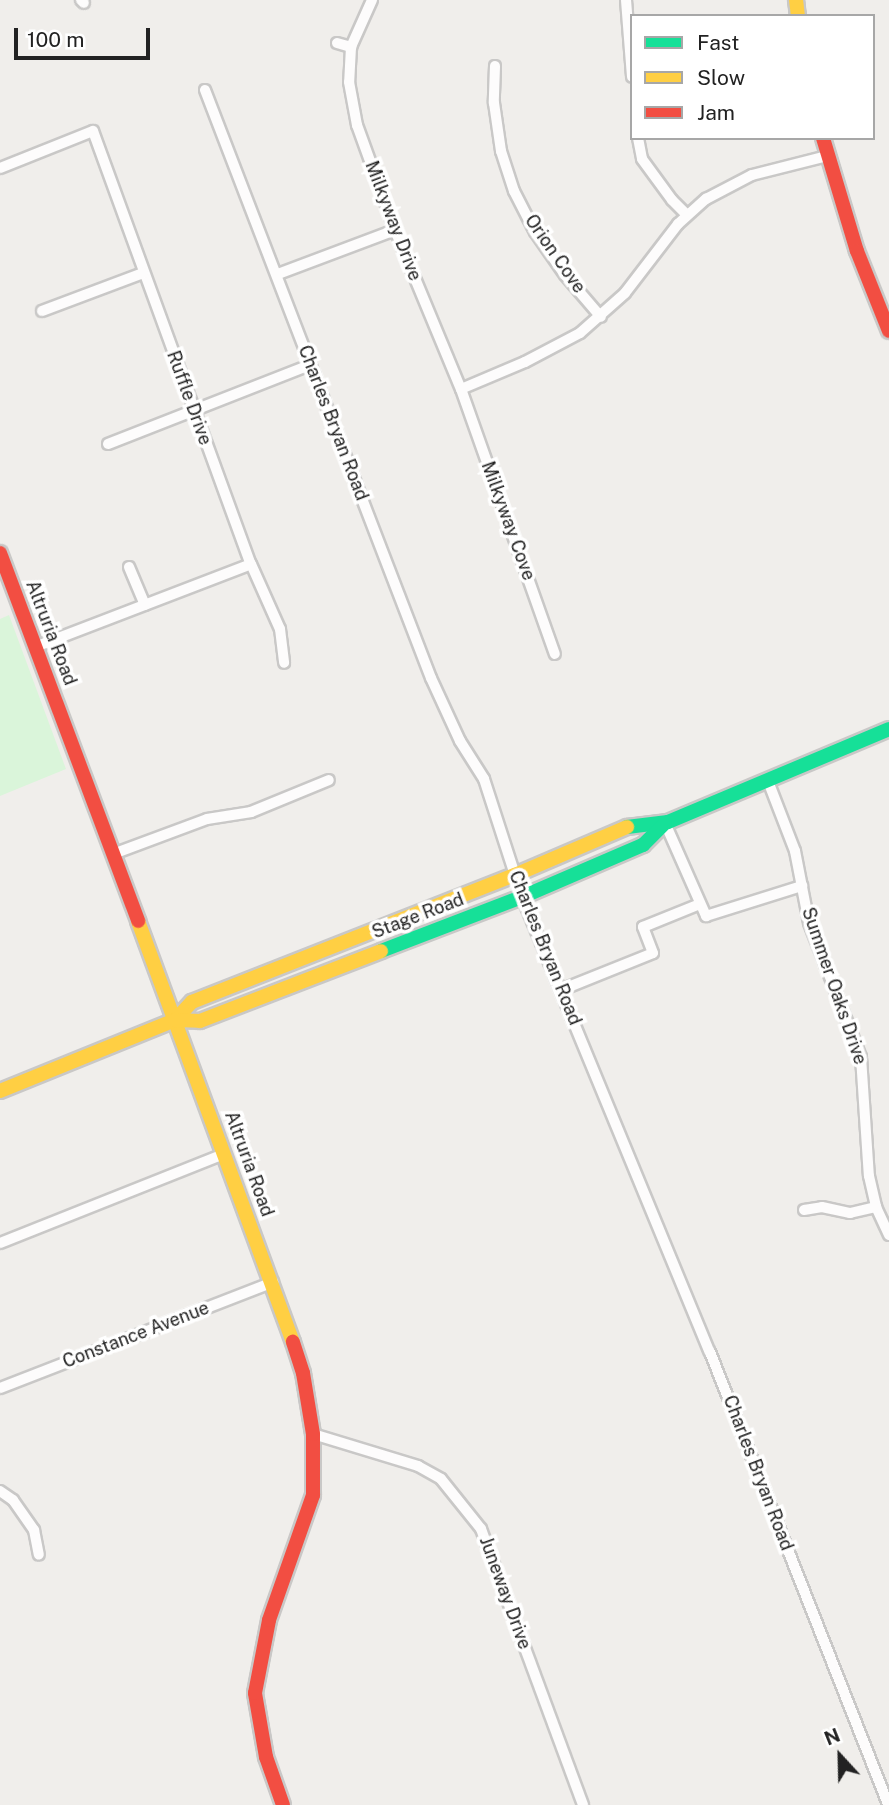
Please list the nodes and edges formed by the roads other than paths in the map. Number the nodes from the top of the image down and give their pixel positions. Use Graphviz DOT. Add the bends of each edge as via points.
graph roads {
  1 [pos="372,0"];
  2 [pos="626,0"];
  3 [pos="337,43"];
  4 [pos="351,47"];
  5 [pos="630,51"];
  6 [pos="495,66"];
  7 [pos="205,90"];
  8 [pos="638,140"];
  9 [pos="823,140"];
  10 [pos="827,156"];
  11 [pos="0,168"];
  12 [pos="687,214"];
  13 [pos="395,230"];
  14 [pos="142,273"];
  15 [pos="278,274"];
  16 [pos="42,311"];
  17 [pos="601,317"];
  18 [pos="889,331"];
  19 [pos="310,365"];
  20 [pos="461,389"];
  21 [pos="193,409"];
  22 [pos="108,444"];
  23 [pos="0,553"];
  24 [pos="251,564"];
  25 [pos="129,567"];
  26 [pos="145,605"];
  27 [pos="35,647"];
  28 [pos="555,654"];
  29 [pos="284,663"];
  30 [pos="889,729"];
  31 [pos="329,780"];
  32 [pos="768,781"];
  33 [pos="665,823"];
  34 [pos="113,854"];
  35 [pos="515,875"];
  36 [pos="802,887"];
  37 [pos="522,897"];
  38 [pos="700,904"];
  39 [pos="351,939"];
  40 [pos="359,960"];
  41 [pos="561,990"];
  42 [pos="176,1020"];
  43 [pos="0,1091"];
  44 [pos="224,1154"];
  45 [pos="876,1207"];
  46 [pos="804,1210"];
  47 [pos="889,1235"];
  48 [pos="0,1243"];
  49 [pos="273,1282"];
  50 [pos="0,1388"];
  51 [pos="313,1434"];
  52 [pos="0,1491"];
  53 [pos="39,1555"];
  54 [pos="283,1805"];
  55 [pos="583,1805"];
  56 [pos="888,1805"];
  1 -- 4 [label="street, Milkyway Drive"];
  2 -- 5 [label="street"];
  3 -- 4 [label="street"];
  4 -- 13 [label="street, Milkyway Drive" via="349,82 354,113"];
  6 -- 17 [label="street, Orion Cove" via="500,151 514,191 534,232"];
  7 -- 15 [label="street, Charles Bryan Road"];
  8 -- 12 [label="street" via="642,159"];
  9 -- 10 [label="main road"];
  10 -- 12 [label="street" via="752,175"];
  10 -- 18 [label="main road"];
  11 -- 14 [label="street, Ruffle Drive" via="93,131"];
  12 -- 17 [label="street"];
  13 -- 15 [label="street"];
  13 -- 20 [label="street, Milkyway Drive"];
  14 -- 16 [label="street"];
  14 -- 21 [label="street, Ruffle Drive"];
  15 -- 19 [label="street, Charles Bryan Road"];
  17 -- 20 [label="street" via="525,362"];
  19 -- 21 [label="street"];
  19 -- 35 [label="street, Charles Bryan Road" via="431,678 460,741 484,779"];
  20 -- 28 [label="street, Milkyway Cove"];
  21 -- 22 [label="street"];
  21 -- 24 [label="street, Ruffle Drive"];
  23 -- 27 [label="main road, Altruria Road"];
  24 -- 26 [label="street"];
  24 -- 29 [label="street, Ruffle Drive" via="280,629"];
  25 -- 26 [label="street"];
  26 -- 27 [label="street"];
  27 -- 34 [label="main road, Altruria Road"];
  30 -- 32 [label="main road, Stage Road"];
  31 -- 34 [label="street" via="251,812 208,819"];
  32 -- 33 [label="main road, Stage Road"];
  32 -- 36 [label="street, Summer Oaks Drive" via="792,841"];
  33 -- 35 [label="main road, Stage Road" via="630,825"];
  33 -- 37 [label="main road, Stage Road" via="643,845"];
  33 -- 38 [label="street"];
  34 -- 42 [label="main road, Altruria Road"];
  35 -- 37 [label="street, Charles Bryan Road"];
  35 -- 39 [label="main road, Stage Road"];
  36 -- 38 [label="street" via="711,916 706,916"];
  36 -- 45 [label="street, Summer Oaks Drive" via="814,939 861,1057 869,1176"];
  37 -- 40 [label="main road, Stage Road"];
  37 -- 41 [label="street, Charles Bryan Road"];
  38 -- 41 [label="street" via="643,927 653,953"];
  39 -- 40 [label="main road"];
  39 -- 42 [label="main road, Stage Road" via="191,1002"];
  40 -- 42 [label="main road, Stage Road" via="200,1021"];
  41 -- 56 [label="street, Charles Bryan Road" via="705,1338"];
  42 -- 43 [label="main road, Stage Road"];
  42 -- 44 [label="main road, Altruria Road"];
  44 -- 48 [label="street"];
  44 -- 49 [label="main road, Altruria Road"];
  45 -- 46 [label="street" via="850,1213 822,1207"];
  45 -- 47 [label="street, Summer Oaks Drive"];
  49 -- 50 [label="street, Constance Avenue"];
  49 -- 51 [label="main road, Altruria Road" via="303,1373"];
  51 -- 54 [label="main road, Altruria Road" via="313,1495 269,1620 255,1693 266,1757"];
  51 -- 55 [label="street, Juneway Drive" via="429,1472 441,1479 481,1529"];
  52 -- 53 [label="street" via="13,1500 34,1530"];
}
